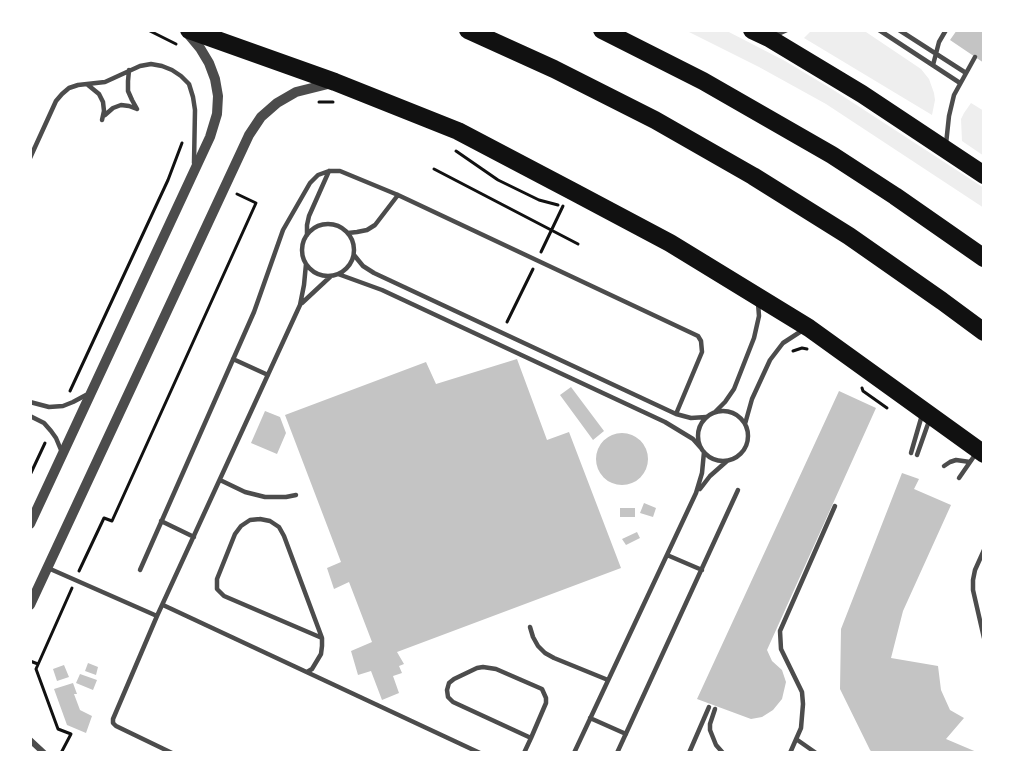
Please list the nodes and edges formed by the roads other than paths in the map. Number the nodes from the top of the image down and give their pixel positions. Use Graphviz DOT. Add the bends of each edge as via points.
graph roads {
  1 [pos="187,30"];
  2 [pos="468,30"];
  3 [pos="602,30"];
  4 [pos="752,30"];
  5 [pos="787,30"];
  6 [pos="879,30"];
  7 [pos="899,30"];
  8 [pos="946,30"];
  9 [pos="769,38"];
  10 [pos="935,54"];
  11 [pos="975,57"];
  12 [pos="933,65"];
  13 [pos="129,70"];
  14 [pos="966,73"];
  15 [pos="335,82"];
  16 [pos="960,83"];
  17 [pos="88,85"];
  18 [pos="945,150"];
  19 [pos="30,158"];
  20 [pos="329,171"];
  21 [pos="194,175"];
  22 [pos="984,175"];
  23 [pos="398,195"];
  24 [pos="348,233"];
  25 [pos="307,235"];
  26 [pos="354,255"];
  27 [pos="984,258"];
  28 [pos="306,264"];
  29 [pos="338,274"];
  30 [pos="331,276"];
  31 [pos="758,297"];
  32 [pos="300,305"];
  33 [pos="809,328"];
  34 [pos="984,332"];
  35 [pos="233,359"];
  36 [pos="268,375"];
  37 [pos="93,390"];
  38 [pos="30,402"];
  39 [pos="713,413"];
  40 [pos="927,413"];
  41 [pos="676,414"];
  42 [pos="30,416"];
  43 [pos="706,417"];
  44 [pos="745,424"];
  45 [pos="702,450"];
  46 [pos="911,453"];
  47 [pos="62,455"];
  48 [pos="917,455"];
  49 [pos="977,455"];
  50 [pos="726,461"];
  51 [pos="944,466"];
  52 [pos="959,478"];
  53 [pos="220,480"];
  54 [pos="738,490"];
  55 [pos="696,493"];
  56 [pos="296,495"];
  57 [pos="835,506"];
  58 [pos="161,521"];
  59 [pos="30,524"];
  60 [pos="194,537"];
  61 [pos="984,550"];
  62 [pos="667,555"];
  63 [pos="48,568"];
  64 [pos="140,570"];
  65 [pos="702,570"];
  66 [pos="30,605"];
  67 [pos="163,605"];
  68 [pos="157,616"];
  69 [pos="530,627"];
  70 [pos="322,638"];
  71 [pos="984,638"];
  72 [pos="307,672"];
  73 [pos="608,680"];
  74 [pos="590,718"];
  75 [pos="626,734"];
  76 [pos="531,738"];
  77 [pos="796,739"];
  78 [pos="30,740"];
  79 [pos="44,753"];
  80 [pos="172,753"];
  81 [pos="480,753"];
  82 [pos="524,753"];
  83 [pos="574,753"];
  84 [pos="617,753"];
  85 [pos="689,753"];
  86 [pos="723,753"];
  87 [pos="789,753"];
  88 [pos="816,753"];
  1 -- 15 [label="highway"];
  1 -- 21 [label="street" via="209,63 218,96 217,114"];
  2 -- 34 [label="highway" via="645,115 753,176 849,236"];
  3 -- 27 [label="highway" via="703,81 832,155"];
  4 -- 9 [label="highway"];
  5 -- 9 [label="lane"];
  6 -- 12 [label="lane"];
  7 -- 10 [label="lane"];
  8 -- 10 [label="lane"];
  9 -- 18 [label="highway"];
  10 -- 12 [label="lane"];
  10 -- 14 [label="lane"];
  11 -- 14 [label="lane"];
  12 -- 16 [label="lane"];
  13 -- 17 [label="lane" via="105,82"];
  13 -- 17 [label="lane" via="128,91 137,109 121,105 102,120 103,102"];
  13 -- 21 [label="lane" via="151,64 162,66 189,84 195,110"];
  14 -- 16 [label="lane"];
  15 -- 31 [label="highway" via="458,131 670,243"];
  15 -- 63 [label="street" via="296,92 277,102 249,135"];
  16 -- 18 [label="lane" via="950,106"];
  17 -- 19 [label="lane" via="69,88 56,101"];
  18 -- 22 [label="highway"];
  20 -- 23 [label="lane" via="340,171"];
  20 -- 25 [label="lane" via="308,220"];
  20 -- 35 [label="lane" via="310,183 283,230"];
  21 -- 37 [label="street"];
  23 -- 24 [label="lane" via="375,225"];
  23 -- 41 [label="lane" via="698,336 702,352"];
  24 -- 25 [label="lane" via="326,224"];
  24 -- 26 [label="lane"];
  25 -- 28 [label="lane" via="302,249"];
  26 -- 29 [label="lane" via="346,270"];
  26 -- 41 [label="lane" via="374,273"];
  28 -- 30 [label="lane" via="321,276"];
  28 -- 32 [label="lane"];
  29 -- 30 [label="lane"];
  29 -- 45 [label="lane" via="382,290 665,422"];
  30 -- 32 [label="lane"];
  31 -- 33 [label="highway"];
  31 -- 39 [label="lane" via="754,338 734,389"];
  32 -- 36 [label="lane"];
  33 -- 40 [label="highway"];
  33 -- 44 [label="lane" via="791,337 770,360"];
  35 -- 36 [label="lane"];
  35 -- 58 [label="lane"];
  36 -- 53 [label="lane"];
  37 -- 38 [label="lane" via="63,406"];
  37 -- 47 [label="street"];
  39 -- 43 [label="lane"];
  39 -- 44 [label="lane" via="727,411"];
  40 -- 46 [label="lane"];
  40 -- 48 [label="lane"];
  40 -- 49 [label="highway"];
  41 -- 43 [label="lane"];
  42 -- 47 [label="lane" via="51,431"];
  43 -- 45 [label="lane" via="698,432"];
  44 -- 50 [label="lane" via="746,447"];
  45 -- 50 [label="lane" via="710,457"];
  45 -- 55 [label="lane" via="702,473"];
  47 -- 59 [label="street"];
  49 -- 51 [label="lane"];
  49 -- 52 [label="lane"];
  50 -- 55 [label="lane"];
  53 -- 56 [label="lane" via="265,497"];
  53 -- 60 [label="lane"];
  54 -- 65 [label="lane"];
  55 -- 62 [label="lane"];
  57 -- 77 [label="lane" via="780,631 781,649 802,698 803,716"];
  58 -- 60 [label="lane"];
  58 -- 64 [label="lane"];
  60 -- 67 [label="lane"];
  61 -- 71 [label="lane" via="973,580"];
  62 -- 65 [label="lane"];
  62 -- 73 [label="lane"];
  63 -- 66 [label="street"];
  63 -- 68 [label="lane"];
  65 -- 75 [label="lane"];
  67 -- 68 [label="lane"];
  67 -- 72 [label="lane"];
  68 -- 80 [label="lane" via="113,723"];
  69 -- 73 [label="lane" via="545,653"];
  70 -- 70 [label="lane" via="285,536 270,521 250,520 235,534 217,589 224,596"];
  70 -- 72 [label="lane" via="317,662"];
  72 -- 81 [label="lane"];
  73 -- 74 [label="lane"];
  74 -- 75 [label="lane"];
  74 -- 83 [label="lane"];
  75 -- 84 [label="lane"];
  76 -- 76 [label="lane" via="546,703 545,693 538,687 489,667 477,668 449,683 448,697 453,702"];
  76 -- 82 [label="lane"];
  77 -- 87 [label="lane"];
  77 -- 88 [label="lane"];
  78 -- 79 [label="street"];
  85 -- 86 [label="lane" via="712,708 710,730"];
}
